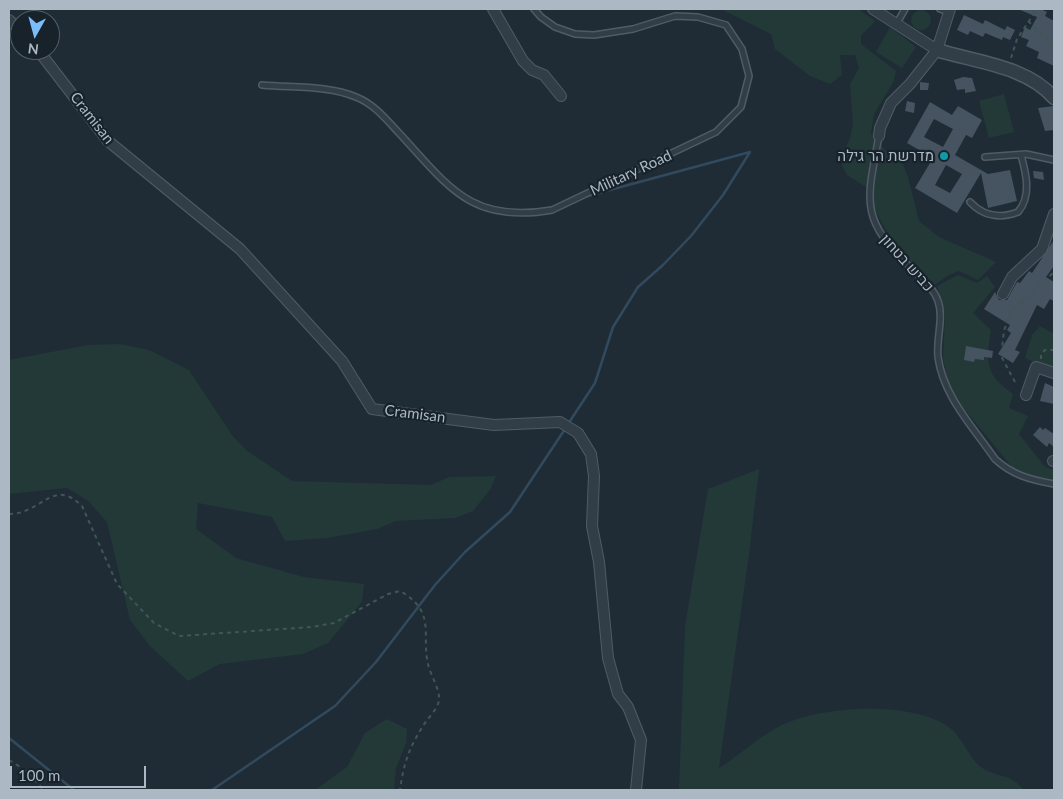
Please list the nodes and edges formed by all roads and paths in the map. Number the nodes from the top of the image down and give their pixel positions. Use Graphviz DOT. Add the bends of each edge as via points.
graph roads {
  1 [pos="493,9"];
  2 [pos="534,9"];
  3 [pos="873,9"];
  4 [pos="906,9"];
  5 [pos="1037,9"];
  6 [pos="946,10"];
  7 [pos="1028,21"];
  8 [pos="897,23"];
  9 [pos="1054,46"];
  10 [pos="937,50"];
  11 [pos="46,60"];
  12 [pos="1007,70"];
  13 [pos="262,85"];
  14 [pos="561,96"];
  15 [pos="1054,98"];
  16 [pos="879,136"];
  17 [pos="1021,155"];
  18 [pos="985,157"];
  19 [pos="1054,160"];
  20 [pos="970,202"];
  21 [pos="1054,214"];
  22 [pos="1054,272"];
  23 [pos="1003,294"];
  24 [pos="1054,350"];
  25 [pos="1044,363"];
  26 [pos="1054,374"];
  27 [pos="1015,382"];
  28 [pos="1026,395"];
  29 [pos="1054,484"];
  30 [pos="9,514"];
  31 [pos="9,760"];
  32 [pos="44,790"];
  33 [pos="400,790"];
  34 [pos="636,790"];
  1 -- 14 [label="street" via="523,61 544,75"];
  2 -- 13 [label="lane, Military Road" via="555,27 575,34 594,35 633,29 675,16 698,17 726,26 742,49 749,76 741,107 716,132 552,210 530,214 476,206 464,198 446,184 377,109 356,96"];
  3 -- 8 [label="street"];
  4 -- 8 [label="lane"];
  5 -- 7 [label="path"];
  6 -- 10 [label="street"];
  7 -- 9 [label="path"];
  7 -- 12 [label="path" via="1016,39"];
  8 -- 10 [label="street"];
  10 -- 12 [label="street"];
  10 -- 16 [label="street" via="891,103"];
  11 -- 34 [label="street, Cramisan" via="108,141 240,249 342,361 372,408 494,426 560,422 578,433 591,454 594,476 592,526 599,562 608,658 618,694 628,707 640,740"];
  12 -- 15 [label="street" via="1040,84"];
  16 -- 29 [label="lane, כביש בטחון" via="868,196 874,223 891,249 925,280 938,300 938,355 951,396 1003,466 1015,474"];
  17 -- 18 [label="lane"];
  17 -- 19 [label="lane"];
  17 -- 20 [label="lane" via="1027,185 1018,212 994,216 977,210"];
  21 -- 23 [label="street" via="1042,249 1012,277"];
  22 -- 27 [label="path" via="1012,311 1004,331 1001,356"];
  24 -- 25 [label="path" via="1041,354"];
  26 -- 28 [label="street" via="1036,368"];
  30 -- 33 [label="path" via="24,512 55,495 72,497 82,506 117,584 154,623 179,636 312,627 334,623 388,594 400,591 409,596 426,619 428,662 440,697 404,762"];
  31 -- 32 [label="path"];
}
